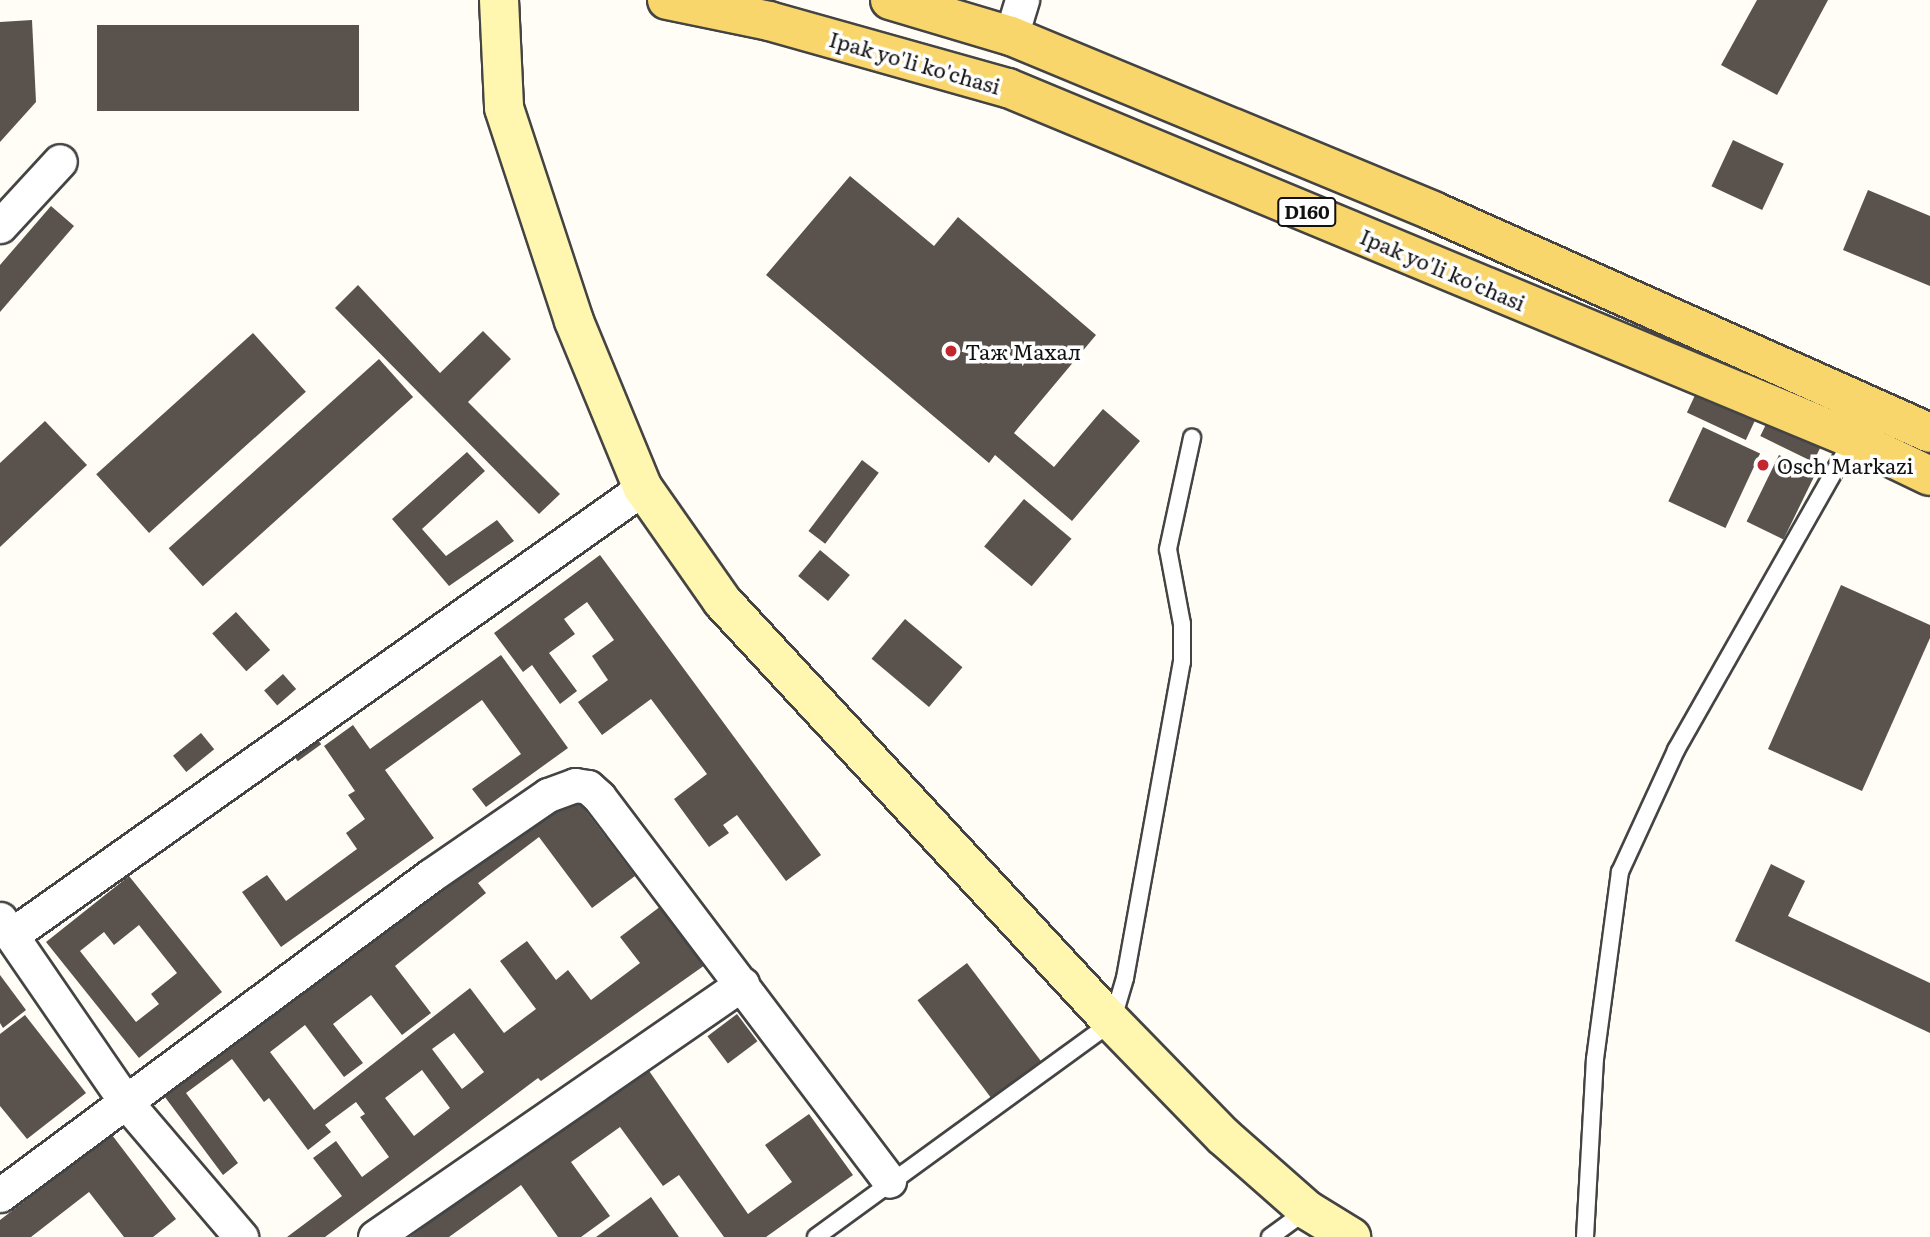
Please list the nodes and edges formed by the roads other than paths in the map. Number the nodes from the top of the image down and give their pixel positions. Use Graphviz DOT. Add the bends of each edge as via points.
graph roads {
  1 [pos="499,0"];
  2 [pos="667,0"];
  3 [pos="890,0"];
  4 [pos="1017,18"];
  5 [pos="60,161"];
  6 [pos="0,226"];
  7 [pos="1930,433"];
  8 [pos="1192,438"];
  9 [pos="1853,439"];
  10 [pos="1930,476"];
  11 [pos="643,488"];
  12 [pos="6,927"];
  13 [pos="742,984"];
  14 [pos="1112,1022"];
  15 [pos="125,1101"];
  16 [pos="889,1181"];
  17 [pos="0,1195"];
  18 [pos="1307,1210"];
  19 [pos="241,1237"];
  20 [pos="375,1237"];
  21 [pos="816,1237"];
  22 [pos="1270,1237"];
  23 [pos="1351,1237"];
  24 [pos="1584,1237"];
  1 -- 11 [label="main road" via="504,108 574,321"];
  2 -- 9 [label="main road, Ipak yo'li ko'chasi / D160" via="769,20 1008,88"];
  3 -- 4 [label="main road, D160"];
  4 -- 7 [label="main road, D160" via="1433,211"];
  5 -- 6 [label="street"];
  8 -- 14 [label="lane" via="1168,549 1182,624 1182,662 1125,978"];
  9 -- 10 [label="main road, Ipak yo'li ko'chasi / D160"];
  9 -- 24 [label="lane" via="1676,750 1620,872 1595,1059"];
  11 -- 12 [label="street"];
  11 -- 14 [label="main road" via="722,601"];
  12 -- 15 [label="street"];
  13 -- 15 [label="street" via="599,797 588,787 575,785 548,795 430,876"];
  13 -- 16 [label="street"];
  13 -- 20 [label="street"];
  14 -- 16 [label="lane"];
  14 -- 18 [label="main road" via="1206,1119"];
  15 -- 17 [label="street"];
  15 -- 19 [label="street"];
  16 -- 21 [label="lane"];
  18 -- 22 [label="lane"];
  18 -- 23 [label="main road"];
}
